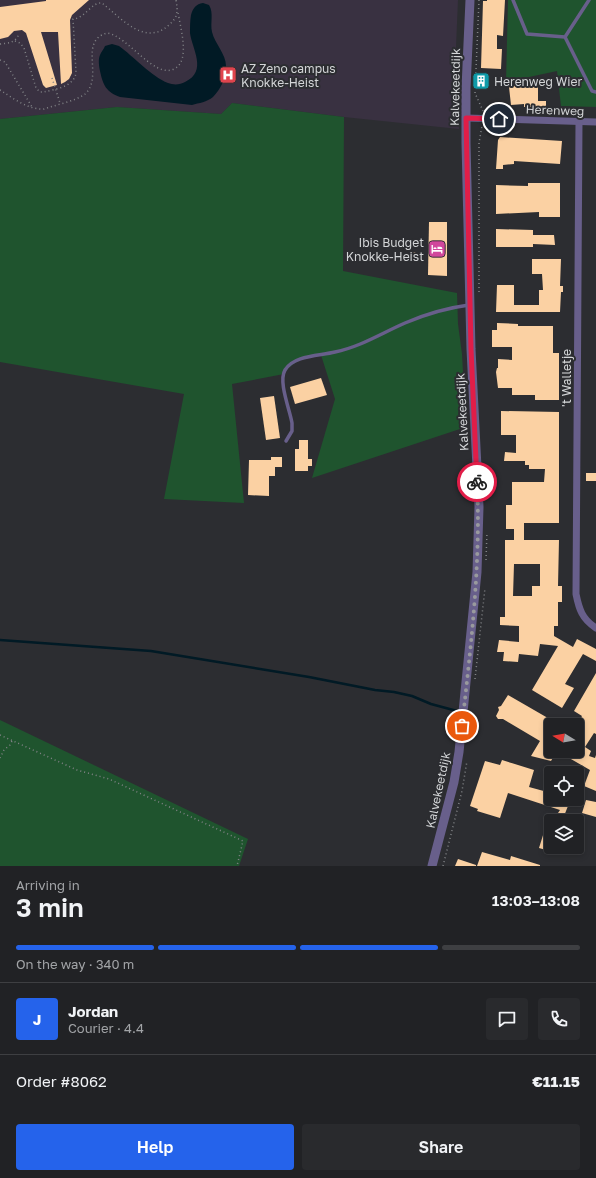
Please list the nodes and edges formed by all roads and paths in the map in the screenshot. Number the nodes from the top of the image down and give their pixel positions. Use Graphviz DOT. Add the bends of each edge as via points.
graph roads {
  1 [pos="176,0"];
  2 [pos="470,0"];
  3 [pos="513,0"];
  4 [pos="588,0"];
  5 [pos="178,12"];
  6 [pos="19,34"];
  7 [pos="564,36"];
  8 [pos="15,41"];
  9 [pos="0,44"];
  10 [pos="0,60"];
  11 [pos="52,78"];
  12 [pos="0,90"];
  13 [pos="596,92"];
  14 [pos="60,104"];
  15 [pos="33,108"];
  16 [pos="466,118"];
  17 [pos="579,122"];
  18 [pos="596,122"];
  19 [pos="470,305"];
  20 [pos="286,441"];
  21 [pos="596,628"];
  22 [pos="0,735"];
  23 [pos="12,741"];
  24 [pos="0,758"];
  25 [pos="237,866"];
  26 [pos="432,866"];
  1 -- 5 [label="path"];
  2 -- 16 [label="street, Kalvekeetdijk"];
  3 -- 7 [label="lane" via="528,34"];
  4 -- 7 [label="lane"];
  5 -- 8 [label="path" via="173,21 162,30 150,34 132,27 102,3 96,4 80,19 73,19 76,72 74,80 44,92 36,88 24,48"];
  5 -- 14 [label="path" via="184,51 181,63 177,67 168,71 157,68 116,36 111,33 102,34 92,47 93,79 88,90 80,97"];
  6 -- 8 [label="path"];
  7 -- 13 [label="lane" via="592,91"];
  8 -- 9 [label="path"];
  10 -- 15 [label="path" via="5,62"];
  11 -- 14 [label="path"];
  12 -- 15 [label="path"];
  14 -- 15 [label="path"];
  16 -- 17 [label="street, Herenweg"];
  16 -- 19 [label="street, Kalvekeetdijk"];
  17 -- 18 [label="street, Herenweg"];
  17 -- 21 [label="street, 't Walletje" via="576,594 580,612"];
  19 -- 20 [label="lane" via="445,308 345,350 306,357 290,365 282,379 292,424 292,431"];
  19 -- 26 [label="street, Kalvekeetdijk" via="479,507 477,578 459,752 454,782"];
  22 -- 23 [label="path"];
  23 -- 24 [label="path"];
  23 -- 25 [label="path" via="76,770 109,779 244,841"];
}
